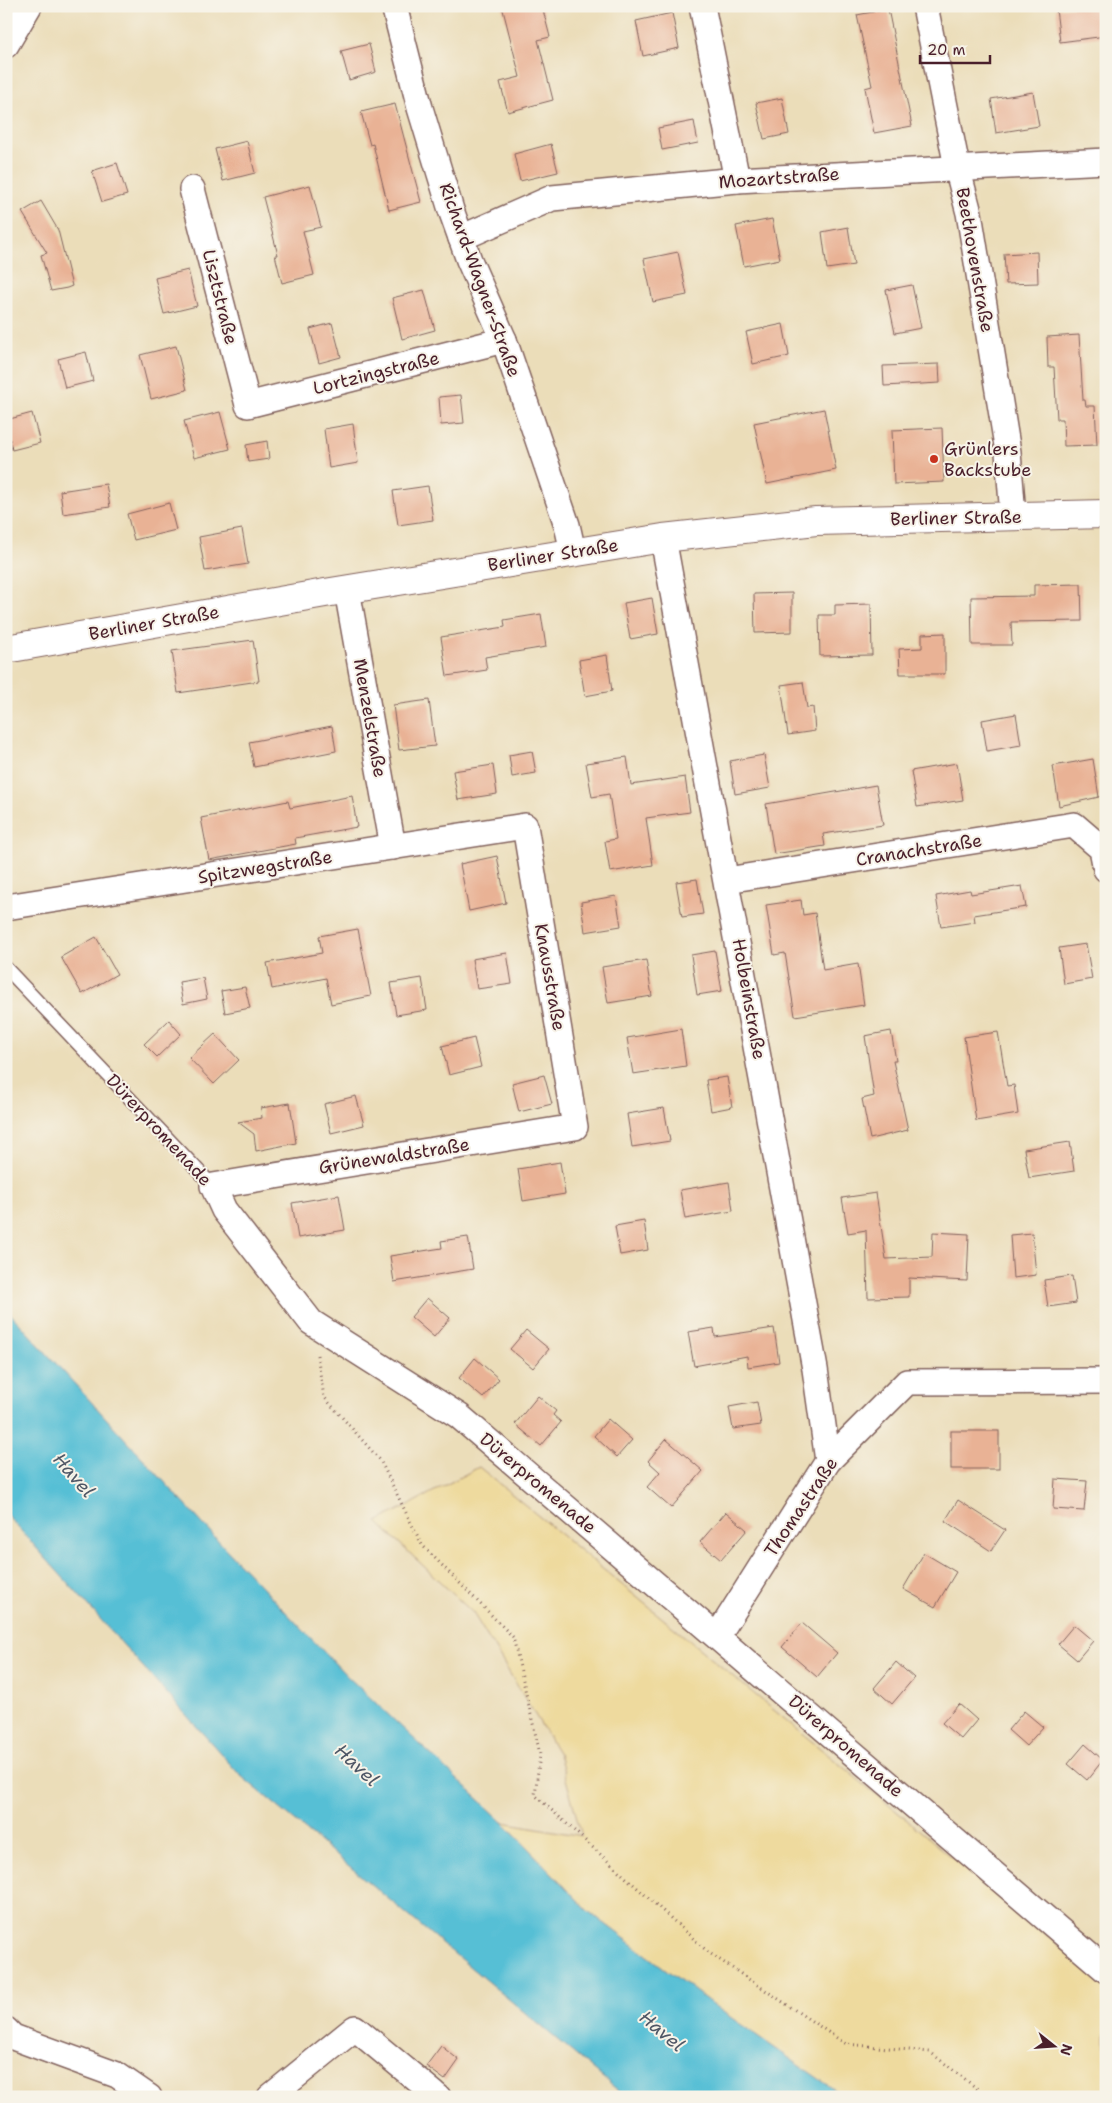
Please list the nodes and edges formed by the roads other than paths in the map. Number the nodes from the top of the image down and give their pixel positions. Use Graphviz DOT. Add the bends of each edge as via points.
graph roads {
  1 [pos="29,6"];
  2 [pos="394,6"];
  3 [pos="702,6"];
  4 [pos="924,6"];
  5 [pos="6,45"];
  6 [pos="1106,161"];
  7 [pos="957,167"];
  8 [pos="737,180"];
  9 [pos="192,189"];
  10 [pos="461,238"];
  11 [pos="504,340"];
  12 [pos="248,405"];
  13 [pos="1106,514"];
  14 [pos="1013,516"];
  15 [pos="663,538"];
  16 [pos="573,552"];
  17 [pos="347,590"];
  18 [pos="6,649"];
  19 [pos="525,826"];
  20 [pos="393,847"];
  21 [pos="1104,859"];
  22 [pos="728,880"];
  23 [pos="6,907"];
  24 [pos="6,968"];
  25 [pos="575,1127"];
  26 [pos="213,1186"];
  27 [pos="1106,1381"];
  28 [pos="828,1461"];
  29 [pos="718,1635"];
  30 [pos="1106,1970"];
  31 [pos="6,2030"];
  32 [pos="149,2097"];
  33 [pos="270,2097"];
  34 [pos="438,2097"];
  1 -- 5 [label="street"];
  2 -- 10 [label="street, Richard-Wagner-Straße" via="420,108"];
  3 -- 8 [label="street"];
  4 -- 7 [label="street, Beethovenstraße"];
  6 -- 7 [label="street, Mozartstraße"];
  7 -- 8 [label="street, Mozartstraße"];
  7 -- 14 [label="street, Beethovenstraße" via="969,213 1008,452"];
  8 -- 10 [label="street, Mozartstraße" via="552,198"];
  9 -- 12 [label="street, Lisztstraße"];
  10 -- 11 [label="street, Richard-Wagner-Straße"];
  11 -- 12 [label="street, Lortzingstraße"];
  11 -- 16 [label="street, Richard-Wagner-Straße" via="567,525"];
  13 -- 14 [label="main road, Berliner Straße"];
  14 -- 15 [label="main road, Berliner Straße" via="816,521"];
  15 -- 16 [label="main road, Berliner Straße"];
  15 -- 22 [label="street, Holbeinstraße"];
  16 -- 17 [label="main road, Berliner Straße"];
  17 -- 18 [label="main road, Berliner Straße"];
  17 -- 20 [label="street, Menzelstraße"];
  19 -- 20 [label="street, Spitzwegstraße"];
  19 -- 25 [label="street, Knausstraße"];
  20 -- 23 [label="street, Spitzwegstraße"];
  21 -- 22 [label="street, Cranachstraße" via="1074,825"];
  22 -- 28 [label="street, Holbeinstraße" via="815,1369"];
  24 -- 26 [label="lane, Dürerpromenade"];
  25 -- 26 [label="street, Grünewaldstraße"];
  26 -- 29 [label="street, Dürerpromenade" via="224,1210 311,1322 459,1416"];
  27 -- 28 [label="street, Thomastraße" via="907,1382"];
  28 -- 29 [label="street, Thomastraße"];
  29 -- 30 [label="street, Dürerpromenade"];
  31 -- 32 [label="street" via="13,2037 117,2075"];
  33 -- 34 [label="street" via="355,2028"];
}
